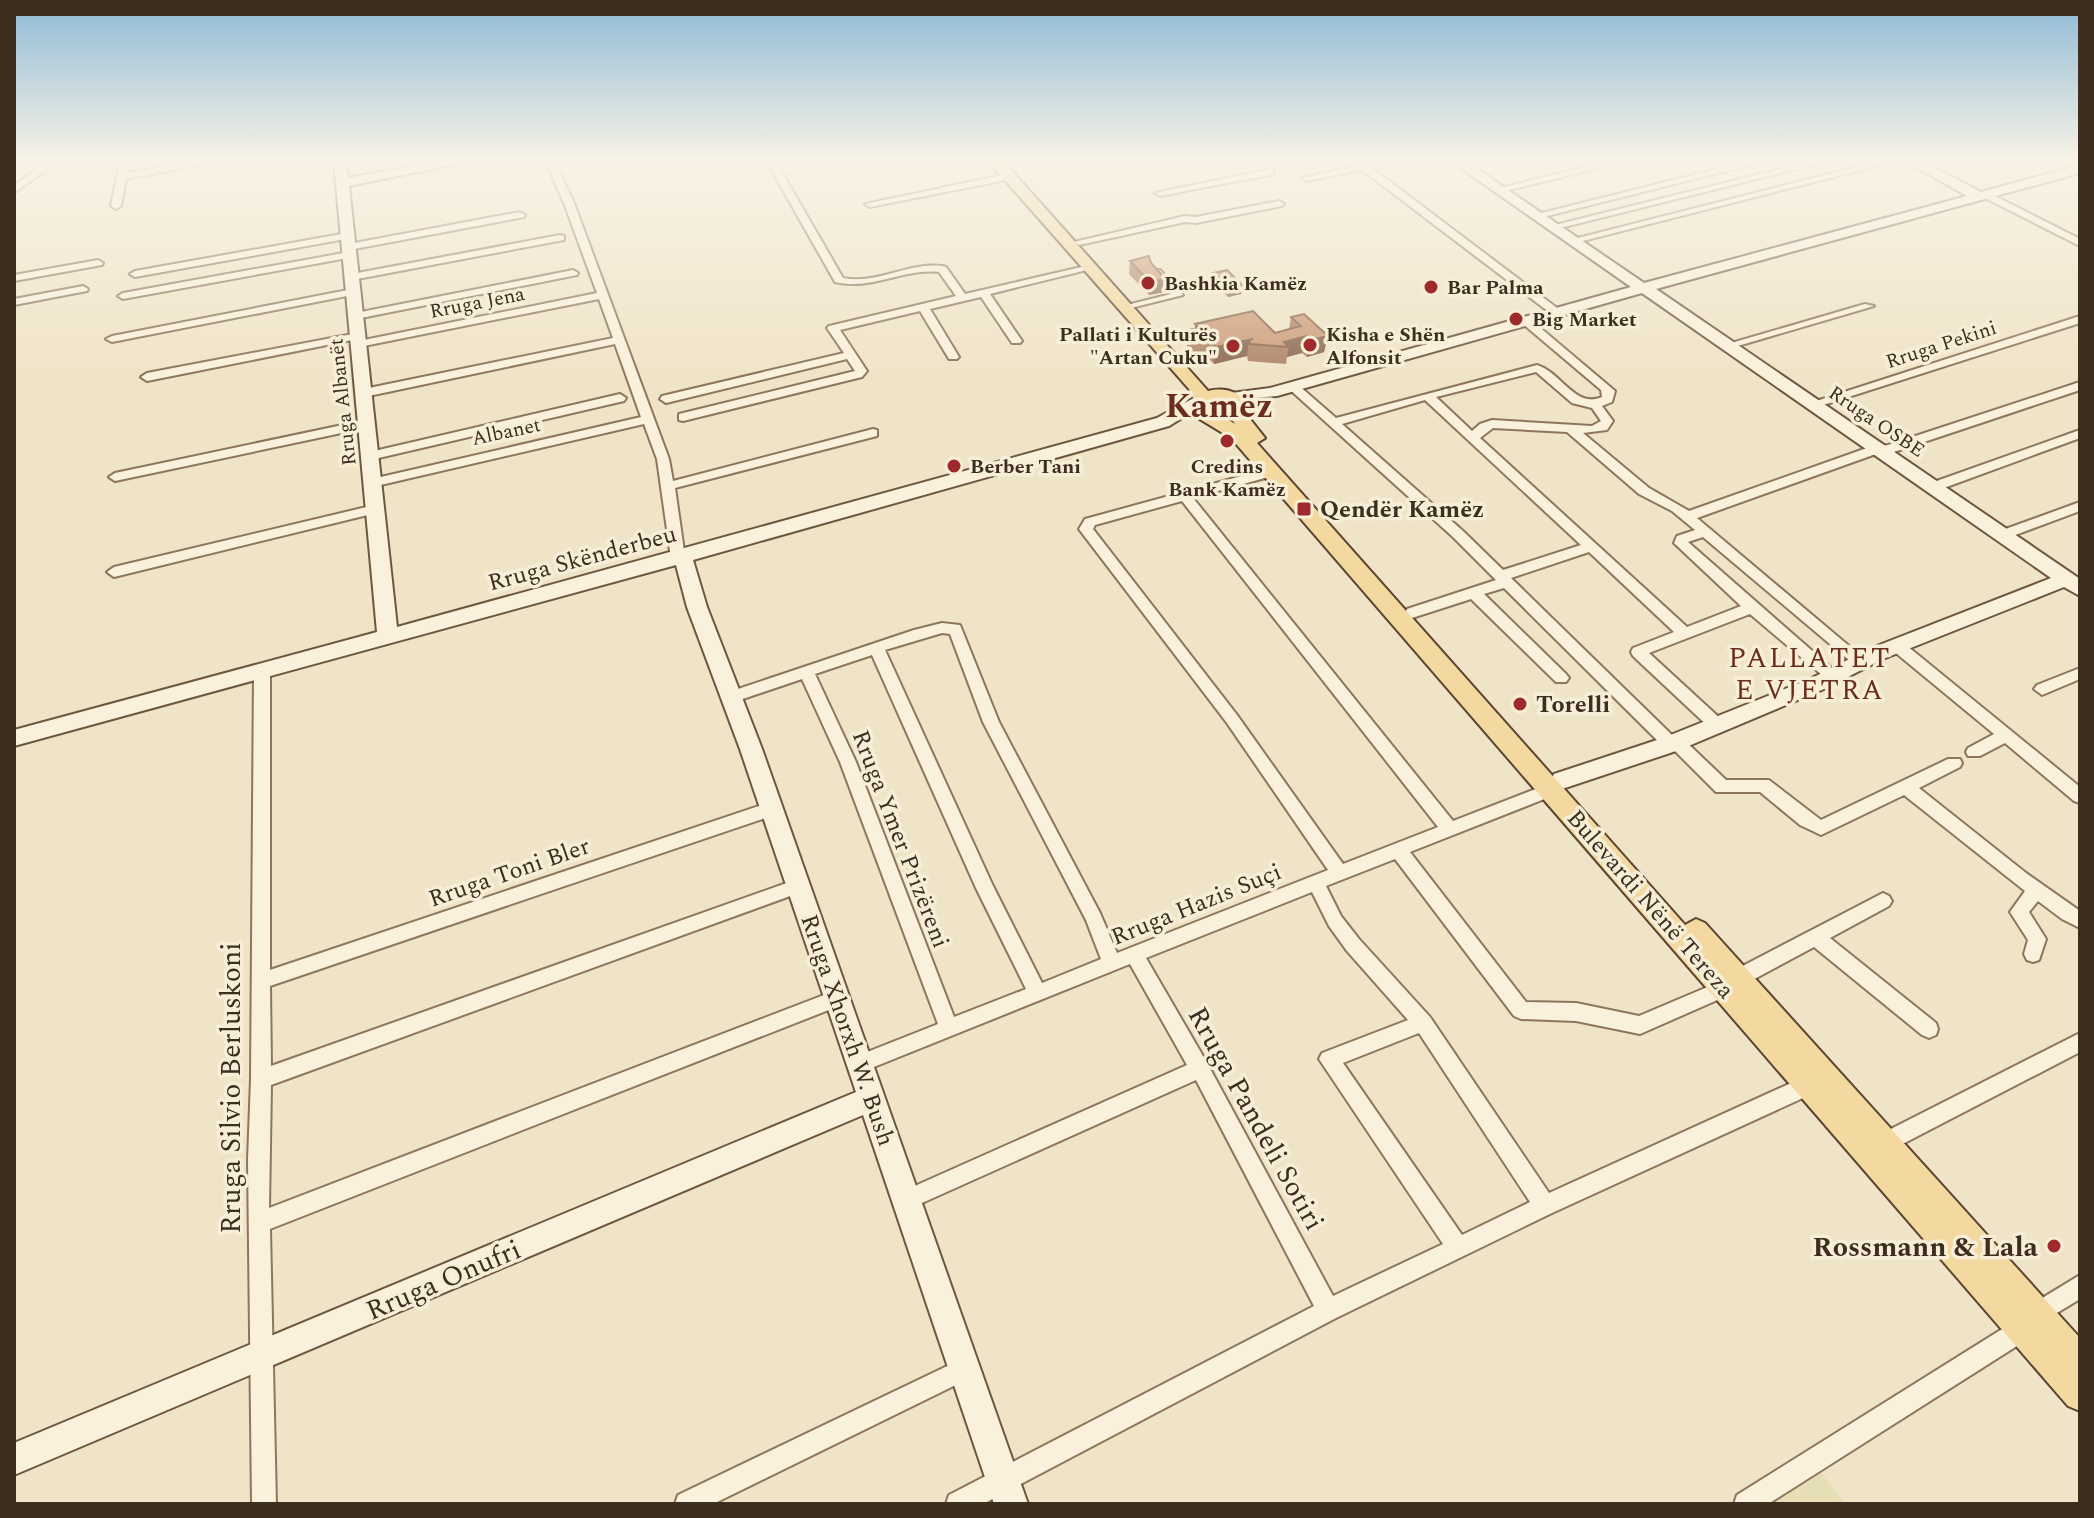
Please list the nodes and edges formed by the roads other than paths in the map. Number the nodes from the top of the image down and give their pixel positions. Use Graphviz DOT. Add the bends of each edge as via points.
graph roads {
  1 [pos="347,233"];
  2 [pos="421,233"];
  3 [pos="580,233"];
  4 [pos="812,233"];
  5 [pos="1065,233"];
  6 [pos="1070,233"];
  7 [pos="1114,233"];
  8 [pos="1451,233"];
  9 [pos="1560,233"];
  10 [pos="1604,233"];
  11 [pos="1848,233"];
  12 [pos="2059,233"];
  13 [pos="2075,233"];
  14 [pos="2066,236"];
  15 [pos="560,238"];
  16 [pos="1571,241"];
  17 [pos="1079,242"];
  18 [pos="2080,243"];
  19 [pos="348,246"];
  20 [pos="98,263"];
  21 [pos="1095,266"];
  22 [pos="1156,272"];
  23 [pos="573,273"];
  24 [pos="135,274"];
  25 [pos="14,278"];
  26 [pos="352,284"];
  27 [pos="83,289"];
  28 [pos="1643,289"];
  29 [pos="984,293"];
  30 [pos="602,295"];
  31 [pos="123,296"];
  32 [pos="962,297"];
  33 [pos="14,302"];
  34 [pos="1135,306"];
  35 [pos="1869,306"];
  36 [pos="923,307"];
  37 [pos="1557,313"];
  38 [pos="356,316"];
  39 [pos="2080,319"];
  40 [pos="1527,322"];
  41 [pos="112,339"];
  42 [pos="358,340"];
  43 [pos="619,340"];
  44 [pos="1016,341"];
  45 [pos="1727,346"];
  46 [pos="850,355"];
  47 [pos="953,357"];
  48 [pos="147,377"];
  49 [pos="2080,386"];
  50 [pos="1293,387"];
  51 [pos="364,393"];
  52 [pos="1427,396"];
  53 [pos="620,398"];
  54 [pos="666,399"];
  55 [pos="1600,402"];
  56 [pos="1813,404"];
  57 [pos="1219,407"];
  58 [pos="683,417"];
  59 [pos="648,419"];
  60 [pos="1333,423"];
  61 [pos="366,424"];
  62 [pos="1572,430"];
  63 [pos="873,433"];
  64 [pos="2080,434"];
  65 [pos="1473,437"];
  66 [pos="1877,450"];
  67 [pos="370,456"];
  68 [pos="1271,472"];
  69 [pos="115,477"];
  70 [pos="372,483"];
  71 [pos="668,486"];
  72 [pos="1936,486"];
  73 [pos="1185,496"];
  74 [pos="2080,506"];
  75 [pos="375,509"];
  76 [pos="1687,517"];
  77 [pos="1705,532"];
  78 [pos="2005,534"];
  79 [pos="1590,547"];
  80 [pos="680,558"];
  81 [pos="114,572"];
  82 [pos="1503,579"];
  83 [pos="2073,584"];
  84 [pos="1473,592"];
  85 [pos="1752,608"];
  86 [pos="1412,613"];
  87 [pos="1685,633"];
  88 [pos="388,638"];
  89 [pos="1896,645"];
  90 [pos="876,647"];
  91 [pos="1861,662"];
  92 [pos="806,670"];
  93 [pos="262,672"];
  94 [pos="2080,673"];
  95 [pos="1834,677"];
  96 [pos="1561,678"];
  97 [pos="2042,689"];
  98 [pos="731,697"];
  99 [pos="1717,725"];
  100 [pos="2005,736"];
  101 [pos="14,738"];
  102 [pos="1673,743"];
  103 [pos="1974,752"];
  104 [pos="1954,763"];
  105 [pos="1557,784"];
  106 [pos="1905,786"];
  107 [pos="2080,796"];
  108 [pos="771,809"];
  109 [pos="1450,829"];
  110 [pos="1398,850"];
  111 [pos="1340,873"];
  112 [pos="1316,883"];
  113 [pos="798,886"];
  114 [pos="2036,890"];
  115 [pos="1883,901"];
  116 [pos="2080,920"];
  117 [pos="1815,937"];
  118 [pos="1134,954"];
  119 [pos="2033,954"];
  120 [pos="1112,964"];
  121 [pos="261,981"];
  122 [pos="1731,983"];
  123 [pos="1038,993"];
  124 [pos="837,998"];
  125 [pos="1423,1023"];
  126 [pos="949,1028"];
  127 [pos="1929,1029"];
  128 [pos="2080,1042"];
  129 [pos="859,1064"];
  130 [pos="1200,1069"];
  131 [pos="261,1079"];
  132 [pos="1809,1085"];
  133 [pos="871,1099"];
  134 [pos="1884,1143"];
  135 [pos="906,1200"];
  136 [pos="1545,1206"];
  137 [pos="259,1223"];
  138 [pos="1458,1247"];
  139 [pos="2080,1286"];
  140 [pos="1328,1310"];
  141 [pos="2030,1322"];
  142 [pos="260,1355"];
  143 [pos="2080,1363"];
  144 [pos="964,1369"];
  145 [pos="2080,1394"];
  146 [pos="14,1459"];
  147 [pos="1007,1492"];
  148 [pos="264,1504"];
  149 [pos="687,1504"];
  150 [pos="958,1504"];
  151 [pos="1746,1504"];
  1 -- 19 [label="street, Rruga Albanët"];
  2 -- 19 [label="street"];
  3 -- 30 [label="street"];
  4 -- 32 [label="street" via="839,280 858,282 929,266 942,269"];
  5 -- 21 [label="main road, Bulevardi Nënë Tereza"];
  6 -- 17 [label="main road, Bulevardi Nënë Tereza"];
  7 -- 17 [label="street"];
  8 -- 37 [label="street"];
  9 -- 16 [label="street, Rruga OSBE"];
  10 -- 16 [label="street"];
  11 -- 28 [label="street"];
  12 -- 14 [label="street"];
  13 -- 14 [label="street"];
  14 -- 18 [label="street"];
  15 -- 26 [label="street"];
  16 -- 28 [label="street, Rruga OSBE"];
  17 -- 21 [label="main road, Bulevardi Nënë Tereza"];
  19 -- 24 [label="street"];
  19 -- 26 [label="street, Rruga Albanët"];
  19 -- 31 [label="street"];
  20 -- 25 [label="street"];
  21 -- 29 [label="street"];
  21 -- 34 [label="main road, Bulevardi Nënë Tereza"];
  21 -- 57 [label="main road, Bulevardi Nënë Tereza"];
  22 -- 34 [label="street" via="1178,295"];
  23 -- 38 [label="street"];
  26 -- 38 [label="street, Rruga Albanët"];
  26 -- 41 [label="street"];
  27 -- 33 [label="street"];
  28 -- 37 [label="street"];
  28 -- 45 [label="street, Rruga OSBE"];
  29 -- 32 [label="street"];
  29 -- 44 [label="street"];
  30 -- 42 [label="street, Rruga Jena"];
  30 -- 43 [label="street"];
  32 -- 36 [label="street"];
  34 -- 57 [label="main road, Bulevardi Nënë Tereza"];
  35 -- 45 [label="street"];
  36 -- 46 [label="street" via="833,328"];
  36 -- 47 [label="street"];
  37 -- 40 [label="street"];
  38 -- 42 [label="street, Rruga Albanët"];
  39 -- 56 [label="street, Rruga Pekini"];
  40 -- 50 [label="street"];
  40 -- 55 [label="street" via="1605,387 1609,395"];
  42 -- 48 [label="street, Rruga Jena"];
  42 -- 51 [label="street, Rruga Albanët"];
  43 -- 51 [label="street"];
  43 -- 59 [label="street"];
  45 -- 56 [label="street, Rruga OSBE"];
  46 -- 54 [label="street"];
  46 -- 58 [label="street" via="861,371 858,375"];
  49 -- 66 [label="street"];
  50 -- 57 [label="street"];
  50 -- 60 [label="street"];
  51 -- 61 [label="street, Rruga Albanët"];
  52 -- 55 [label="street" via="1537,368 1549,373 1568,396"];
  52 -- 60 [label="street"];
  52 -- 65 [label="street"];
  53 -- 67 [label="street"];
  55 -- 62 [label="street" via="1606,424"];
  56 -- 66 [label="street, Rruga OSBE"];
  57 -- 68 [label="main road, Bulevardi Nënë Tereza"];
  57 -- 80 [label="street, Rruga Skënderbeu"];
  57 -- 86 [label="main road, Bulevardi Nënë Tereza"];
  59 -- 70 [label="street, Albanet"];
  59 -- 71 [label="street"];
  60 -- 82 [label="street"];
  61 -- 67 [label="street, Rruga Albanët"];
  61 -- 69 [label="street"];
  62 -- 65 [label="street" via="1492,424"];
  62 -- 76 [label="street" via="1644,491"];
  63 -- 71 [label="street"];
  64 -- 72 [label="street"];
  65 -- 79 [label="street"];
  66 -- 72 [label="street, Rruga OSBE"];
  66 -- 76 [label="street"];
  67 -- 70 [label="street, Rruga Albanët"];
  68 -- 73 [label="street"];
  68 -- 105 [label="main road, Bulevardi Nënë Tereza"];
  70 -- 75 [label="street, Rruga Albanët"];
  71 -- 80 [label="street"];
  72 -- 78 [label="street, Rruga OSBE"];
  73 -- 109 [label="street"];
  73 -- 111 [label="street" via="1090,522 1086,529 1232,719"];
  74 -- 78 [label="street"];
  75 -- 81 [label="street"];
  75 -- 88 [label="street, Rruga Albanët"];
  76 -- 77 [label="street"];
  77 -- 85 [label="street" via="1681,543"];
  77 -- 91 [label="street"];
  78 -- 83 [label="street, Rruga OSBE"];
  79 -- 82 [label="street"];
  79 -- 87 [label="street"];
  80 -- 88 [label="street, Rruga Skënderbeu"];
  80 -- 98 [label="street, Rruga Xhorxh W. Bush"];
  82 -- 84 [label="street"];
  82 -- 102 [label="street"];
  83 -- 89 [label="street"];
  84 -- 86 [label="street"];
  84 -- 96 [label="street"];
  85 -- 87 [label="street"];
  85 -- 95 [label="street"];
  86 -- 105 [label="main road, Bulevardi Nënë Tereza"];
  87 -- 99 [label="street" via="1638,652"];
  88 -- 93 [label="street, Rruga Skënderbeu"];
  89 -- 91 [label="street"];
  89 -- 100 [label="street"];
  90 -- 92 [label="street"];
  90 -- 120 [label="street" via="955,629 991,722 1094,918"];
  90 -- 123 [label="street"];
  91 -- 95 [label="street"];
  92 -- 98 [label="street"];
  92 -- 126 [label="street, Rruga Ymer Prizëreni" via="848,762"];
  93 -- 101 [label="street, Rruga Skënderbeu"];
  93 -- 121 [label="street, Rruga Silvio Berluskoni"];
  94 -- 97 [label="street"];
  95 -- 99 [label="street"];
  98 -- 108 [label="street, Rruga Xhorxh W. Bush"];
  99 -- 102 [label="street"];
  100 -- 103 [label="street"];
  100 -- 107 [label="street"];
  102 -- 105 [label="street"];
  102 -- 106 [label="street" via="1722,787 1763,785 1821,828"];
  104 -- 106 [label="street"];
  105 -- 109 [label="street, Rruga Hazis Suçi"];
  105 -- 122 [label="main road, Bulevardi Nënë Tereza"];
  106 -- 114 [label="street"];
  108 -- 113 [label="street, Rruga Xhorxh W. Bush"];
  108 -- 121 [label="street, Rruga Toni Bler"];
  109 -- 110 [label="street, Rruga Hazis Suçi"];
  110 -- 111 [label="street, Rruga Hazis Suçi"];
  110 -- 122 [label="street" via="1521,1010 1576,1012 1640,1025"];
  111 -- 112 [label="street, Rruga Hazis Suçi"];
  112 -- 118 [label="street, Rruga Hazis Suçi"];
  112 -- 125 [label="street" via="1353,945"];
  113 -- 124 [label="street, Rruga Xhorxh W. Bush"];
  113 -- 131 [label="street"];
  114 -- 116 [label="street"];
  114 -- 119 [label="street" via="2019,912 2037,939"];
  115 -- 117 [label="street"];
  117 -- 122 [label="street"];
  117 -- 127 [label="street"];
  118 -- 120 [label="street, Rruga Hazis Suçi"];
  118 -- 130 [label="street, Rruga Pandeli Sotiri"];
  120 -- 123 [label="street, Rruga Hazis Suçi"];
  121 -- 131 [label="street, Rruga Silvio Berluskoni"];
  122 -- 132 [label="main road, Bulevardi Nënë Tereza"];
  122 -- 134 [label="main road, Bulevardi Nënë Tereza"];
  123 -- 126 [label="street, Rruga Hazis Suçi"];
  124 -- 129 [label="street, Rruga Xhorxh W. Bush"];
  124 -- 137 [label="street"];
  125 -- 136 [label="street"];
  125 -- 138 [label="street" via="1329,1059"];
  126 -- 129 [label="street, Rruga Hazis Suçi"];
  128 -- 134 [label="street"];
  129 -- 133 [label="street, Rruga Xhorxh W. Bush"];
  130 -- 135 [label="street"];
  130 -- 140 [label="street, Rruga Pandeli Sotiri"];
  131 -- 137 [label="street, Rruga Silvio Berluskoni"];
  132 -- 136 [label="street"];
  132 -- 141 [label="main road, Bulevardi Nënë Tereza"];
  133 -- 135 [label="street, Rruga Xhorxh W. Bush"];
  133 -- 142 [label="street, Rruga Onufri"];
  134 -- 141 [label="main road, Bulevardi Nënë Tereza"];
  135 -- 144 [label="street, Rruga Xhorxh W. Bush"];
  136 -- 138 [label="street"];
  137 -- 142 [label="street, Rruga Silvio Berluskoni"];
  138 -- 140 [label="street"];
  139 -- 141 [label="street"];
  140 -- 147 [label="street"];
  141 -- 143 [label="main road, Bulevardi Nënë Tereza"];
  141 -- 145 [label="main road, Bulevardi Nënë Tereza"];
  141 -- 151 [label="street"];
  142 -- 146 [label="street, Rruga Onufri"];
  142 -- 148 [label="street, Rruga Silvio Berluskoni"];
  144 -- 147 [label="street, Rruga Xhorxh W. Bush"];
  144 -- 149 [label="street"];
  147 -- 150 [label="street"];
}
